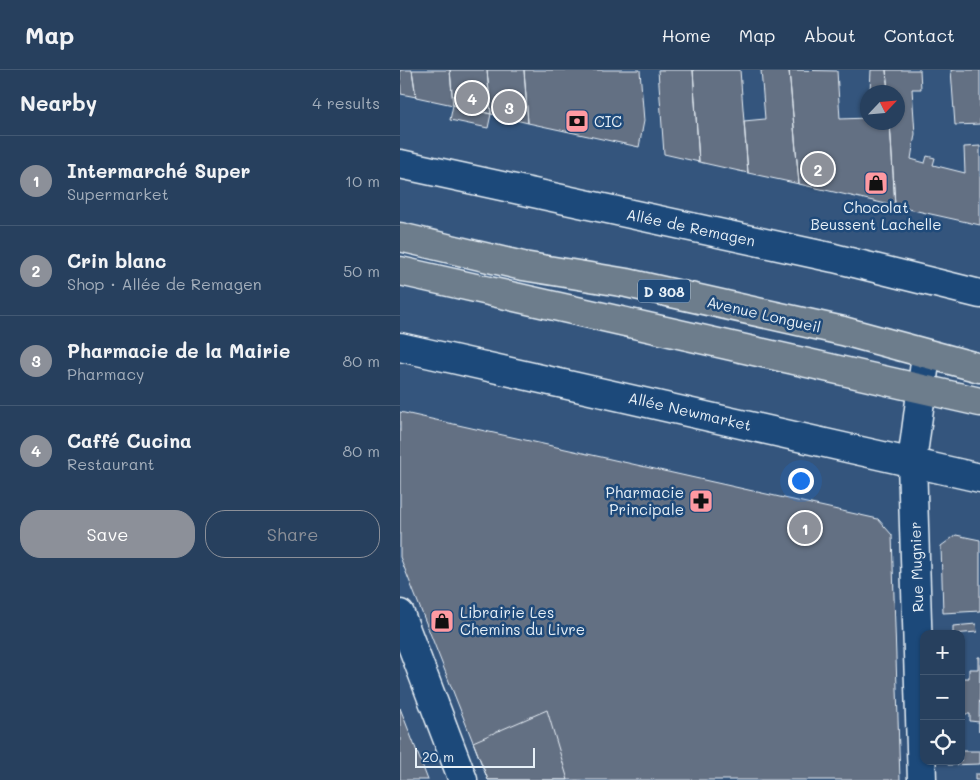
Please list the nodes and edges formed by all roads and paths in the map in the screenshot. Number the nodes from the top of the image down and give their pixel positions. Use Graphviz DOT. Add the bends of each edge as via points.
graph roads {
  1 [pos="400,164"];
  2 [pos="400,237"];
  3 [pos="400,271"];
  4 [pos="980,294"];
  5 [pos="400,347"];
  6 [pos="926,355"];
  7 [pos="980,368"];
  8 [pos="920,389"];
  9 [pos="980,402"];
  10 [pos="912,462"];
  11 [pos="980,478"];
  12 [pos="400,614"];
  13 [pos="463,780"];
  14 [pos="922,780"];
  1 -- 4 [label="street, Allée de Remagen" via="834,258"];
  2 -- 6 [label="main road, Avenue Longueil / D 308" via="523,266 627,283 834,329"];
  3 -- 8 [label="main road, D 308"];
  5 -- 10 [label="street, Allée Newmarket"];
  6 -- 7 [label="main road, Avenue Longueil / D 308"];
  6 -- 8 [label="street, Rue Mugnier"];
  8 -- 9 [label="main road, D 308"];
  8 -- 10 [label="street, Rue Mugnier"];
  10 -- 11 [label="street, Allée Newmarket"];
  10 -- 14 [label="street, Rue Mugnier"];
  12 -- 13 [label="street"];
}
